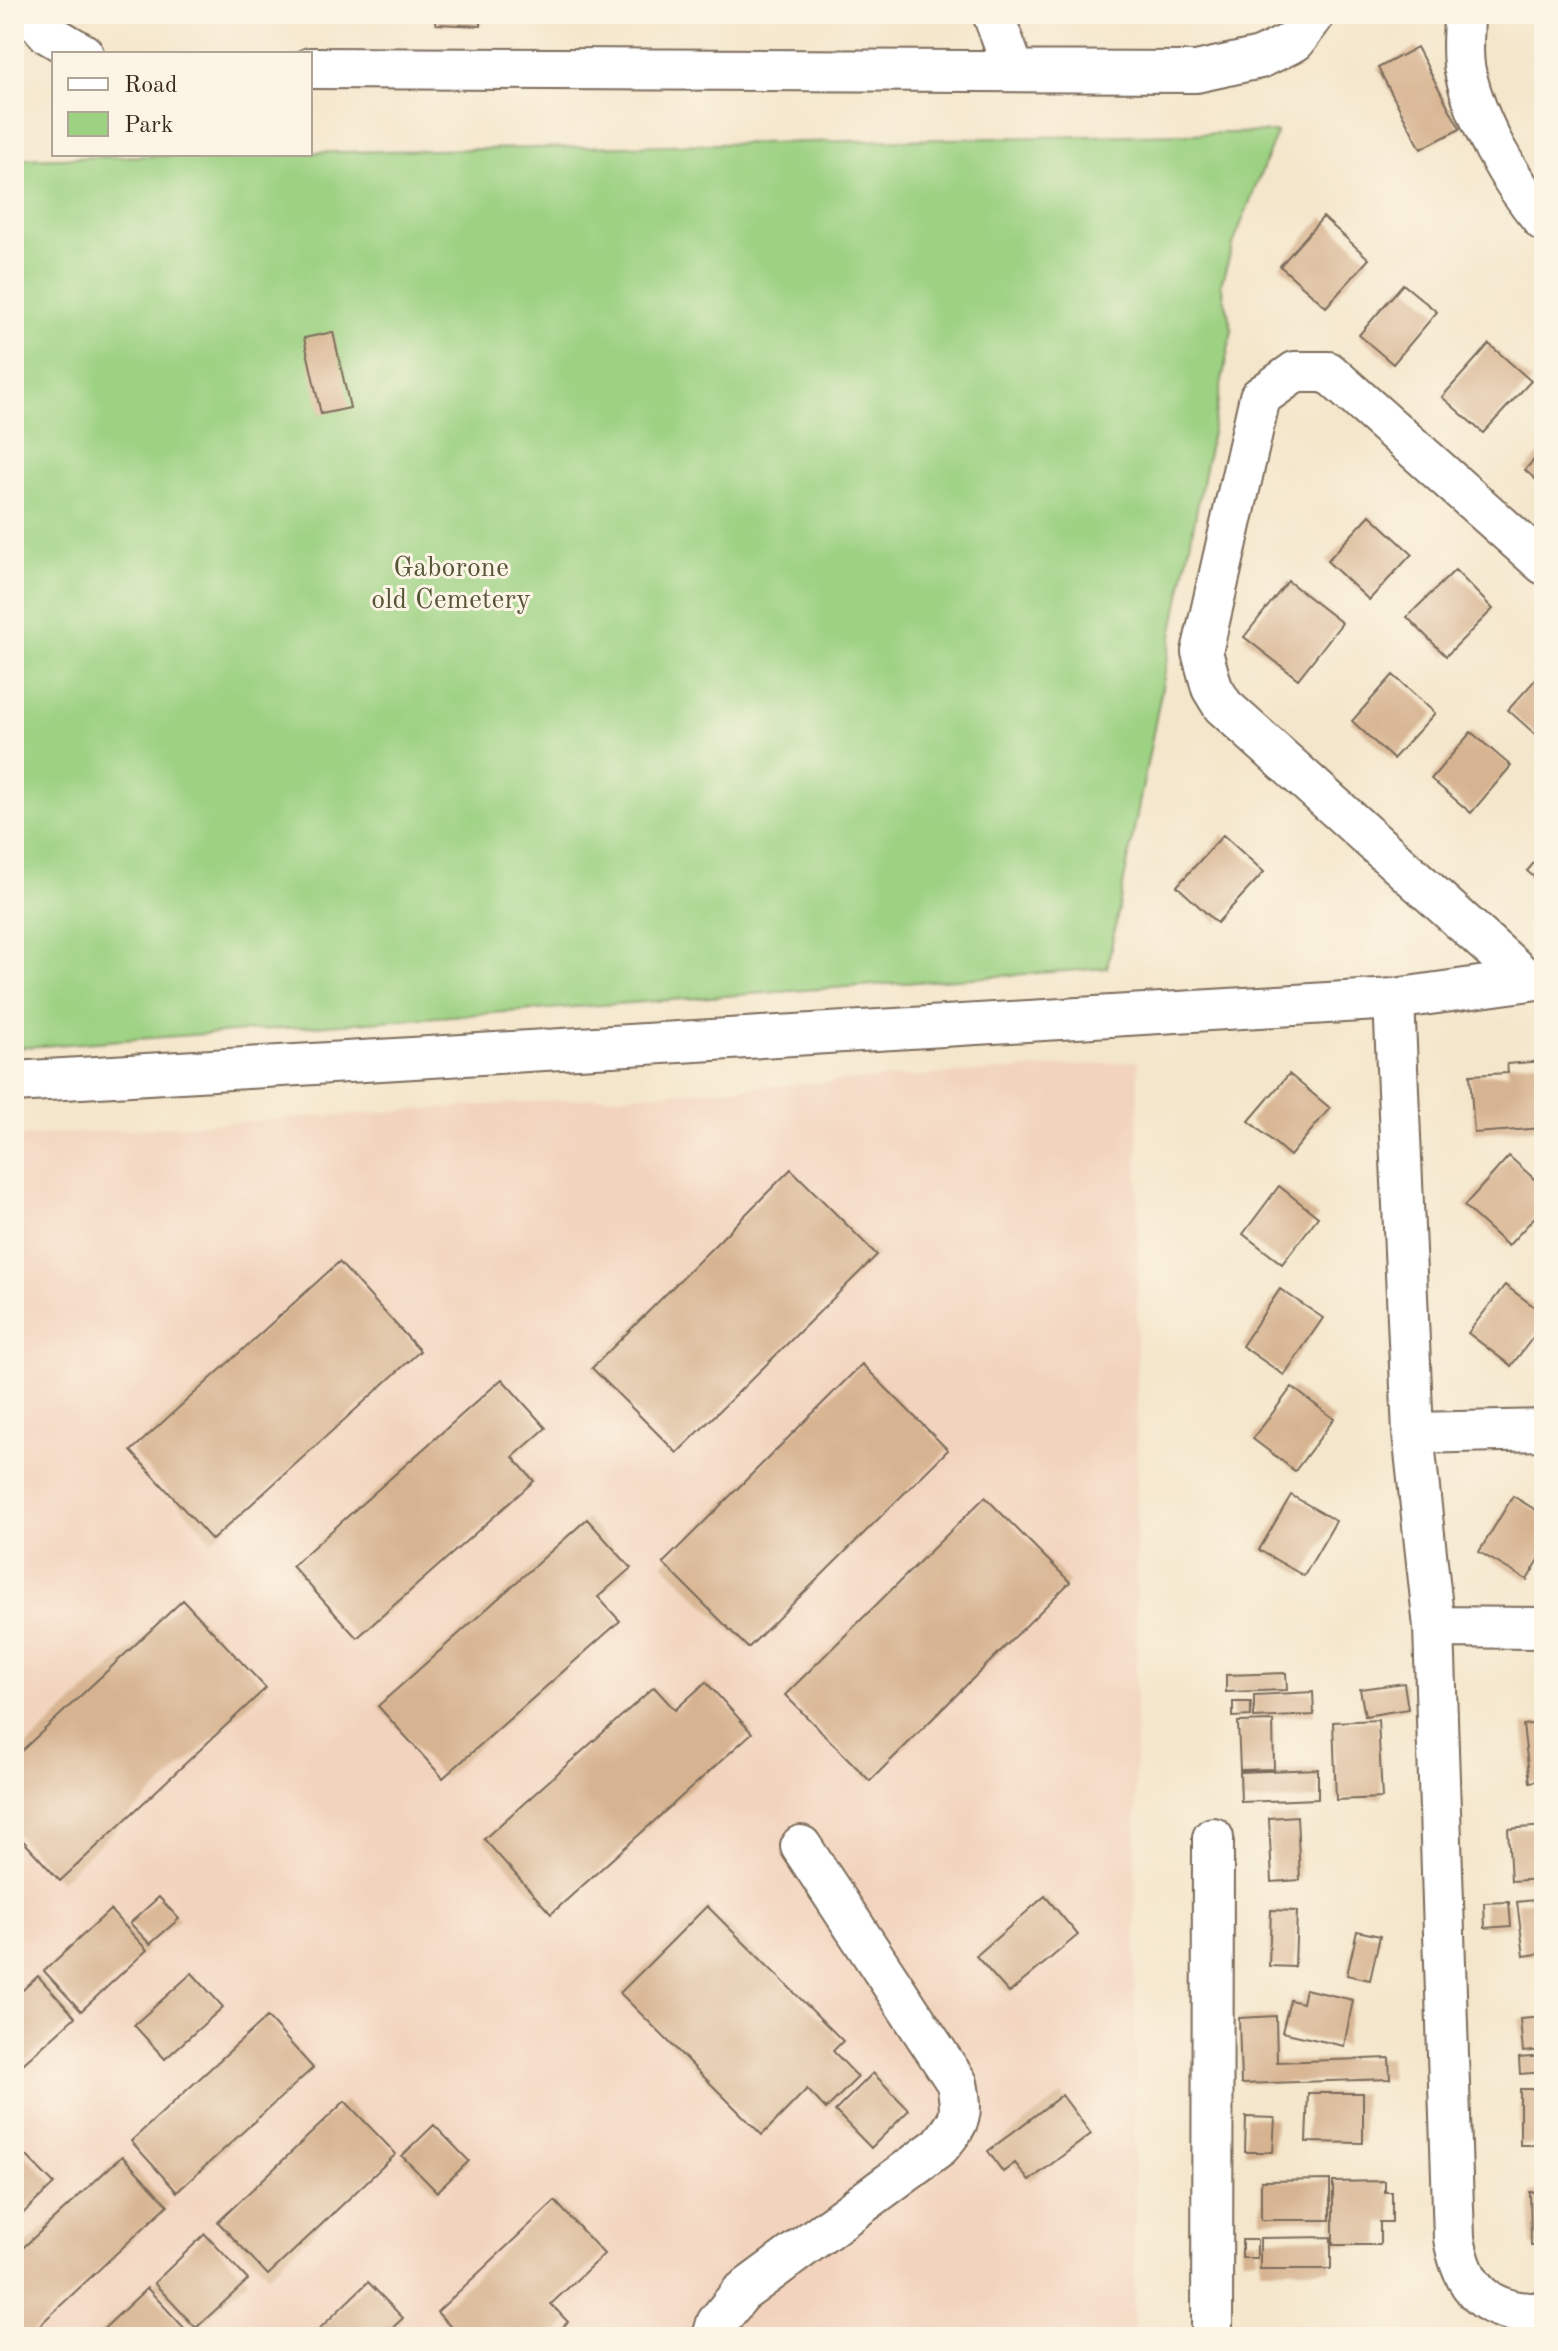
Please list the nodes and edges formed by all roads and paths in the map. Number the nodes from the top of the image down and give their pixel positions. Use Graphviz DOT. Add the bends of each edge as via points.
graph roads {
  1 [pos="31,14"];
  2 [pos="993,14"];
  3 [pos="1315,14"];
  4 [pos="1464,14"];
  5 [pos="80,52"];
  6 [pos="312,68"];
  7 [pos="1014,71"];
  8 [pos="1544,221"];
  9 [pos="1544,564"];
  10 [pos="1535,978"];
  11 [pos="1394,999"];
  12 [pos="14,1082"];
  13 [pos="1544,1430"];
  14 [pos="1413,1433"];
  15 [pos="1434,1627"];
  16 [pos="1544,1628"];
  17 [pos="1213,1838"];
  18 [pos="801,1846"];
  19 [pos="1544,2313"];
  20 [pos="713,2337"];
  21 [pos="1212,2337"];
  1 -- 5 [label="street" via="49,34"];
  2 -- 7 [label="street"];
  3 -- 7 [label="street" via="1295,41 1260,58 1196,72"];
  4 -- 8 [label="street" via="1465,70 1487,133"];
  6 -- 7 [label="street"];
  9 -- 10 [label="street" via="1328,372 1295,372 1260,397 1202,652 1223,706"];
  10 -- 11 [label="street"];
  11 -- 12 [label="street"];
  11 -- 14 [label="street"];
  13 -- 14 [label="street"];
  14 -- 15 [label="street"];
  15 -- 16 [label="street"];
  15 -- 19 [label="street" via="1454,2238 1459,2265 1473,2290 1496,2306"];
  17 -- 21 [label="street"];
  18 -- 20 [label="street" via="957,2083 958,2125 940,2146 741,2293 717,2323"];
}
